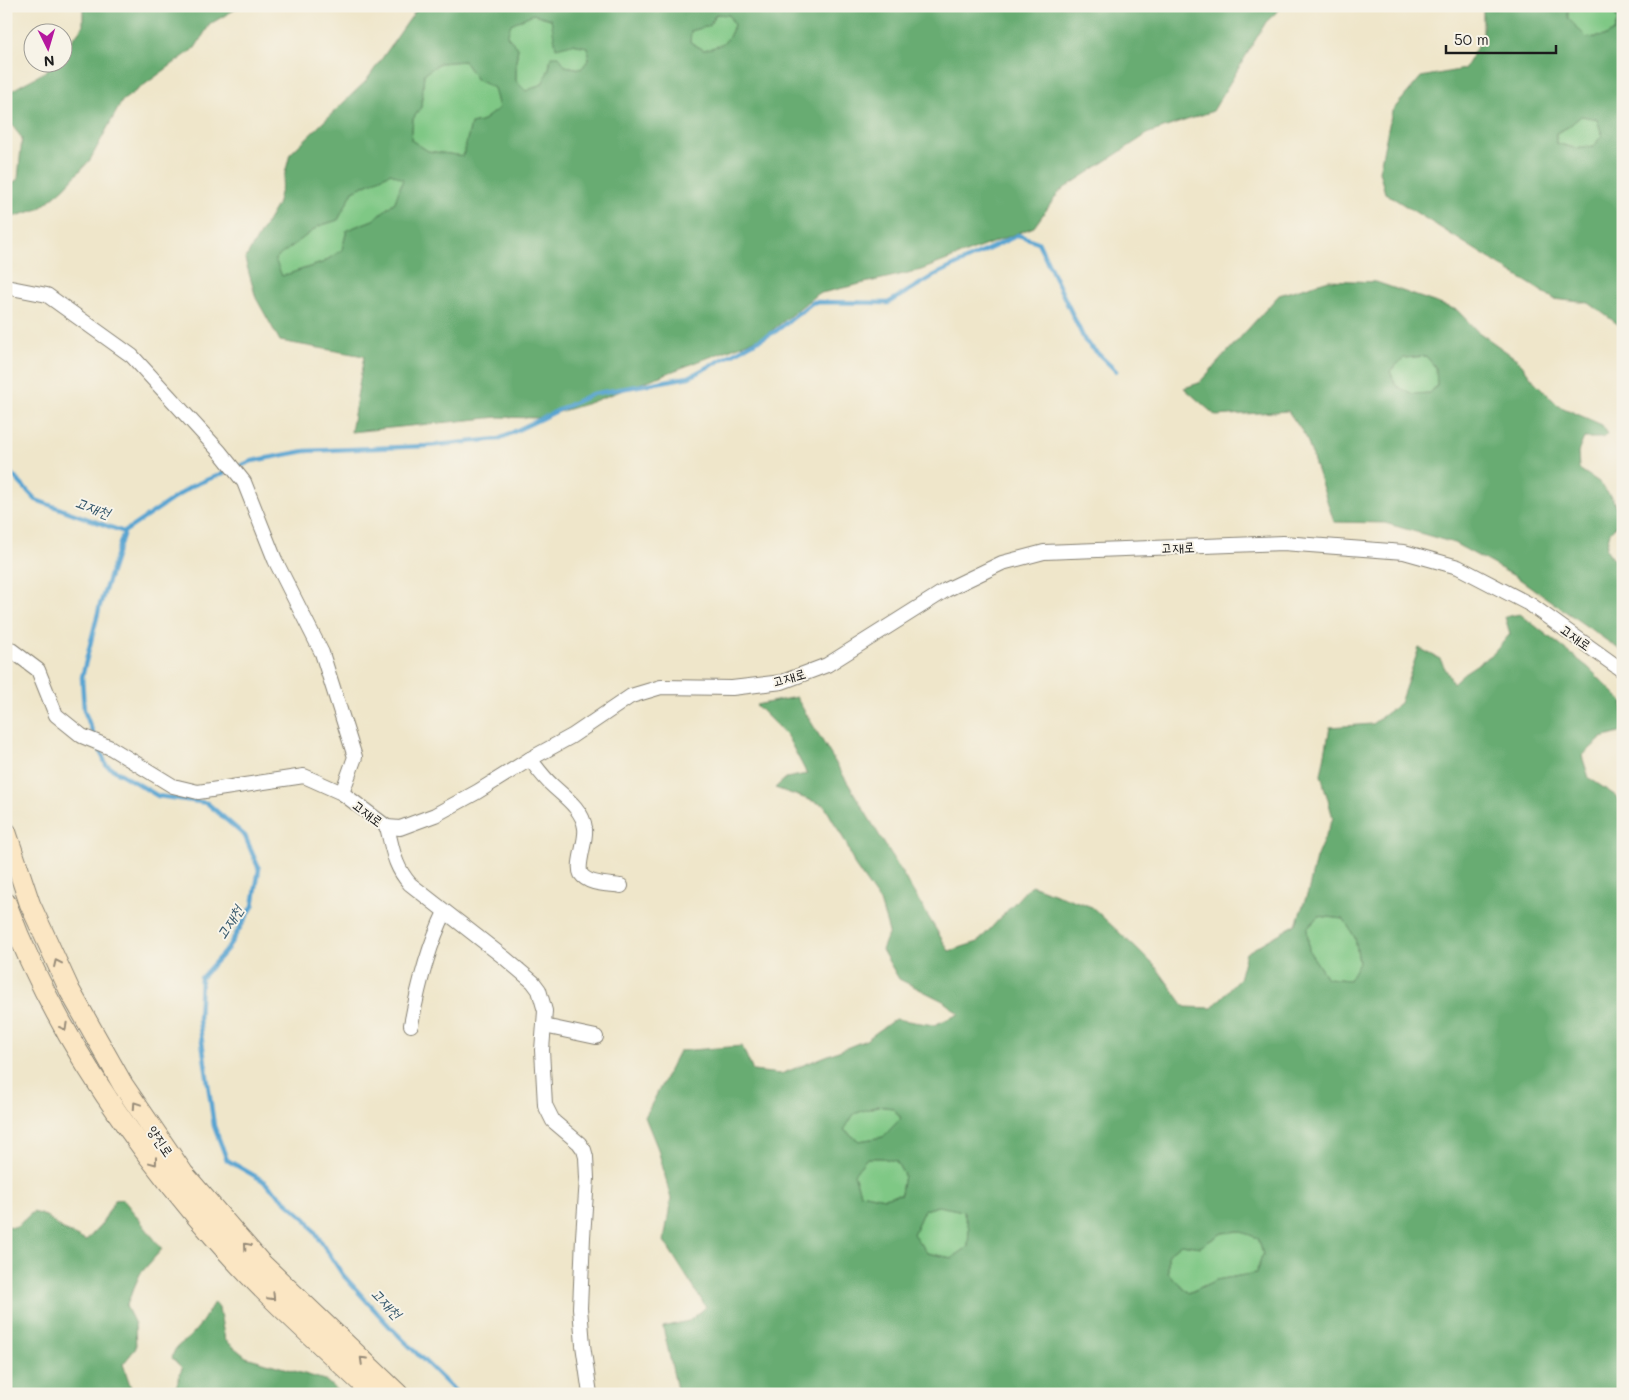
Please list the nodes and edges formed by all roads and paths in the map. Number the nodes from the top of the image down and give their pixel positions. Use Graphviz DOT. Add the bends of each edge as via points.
graph roads {
  1 [pos="6,287"];
  2 [pos="6,646"];
  3 [pos="1623,670"];
  4 [pos="530,759"];
  5 [pos="342,794"];
  6 [pos="387,828"];
  7 [pos="6,832"];
  8 [pos="621,886"];
  9 [pos="6,903"];
  10 [pos="445,912"];
  11 [pos="411,1025"];
  12 [pos="544,1026"];
  13 [pos="596,1037"];
  14 [pos="373,1394"];
  15 [pos="398,1394"];
  16 [pos="590,1394"];
  1 -- 5 [label="street" via="47,295 132,356 244,482 276,560 322,652 355,757"];
  2 -- 5 [label="street, 고재로" via="38,670 56,715 82,736 111,748 173,786 198,792 304,776"];
  3 -- 4 [label="street, 고재로" via="1531,605 1458,567 1404,552 1283,543 1044,552 1002,563 946,590 827,665 782,682 732,688 661,687 631,696 572,736"];
  4 -- 6 [label="street, 고재로" via="435,815 400,828"];
  4 -- 8 [label="street" via="573,804 585,826 581,874 589,881"];
  5 -- 6 [label="street, 고재로"];
  6 -- 10 [label="street" via="399,871"];
  15 -- 7 [label="main road, 양진로, one-way" via="260,1262 183,1173 122,1085 70,991 30,904"];
  9 -- 14 [label="main road, 양진로, one-way" via="63,1027 120,1117 222,1246"];
  10 -- 11 [label="street" via="422,977"];
  10 -- 12 [label="street" via="533,982 545,1011"];
  12 -- 13 [label="street"];
  12 -- 16 [label="street" via="545,1106 553,1121 579,1143 587,1164 580,1308"];
}
